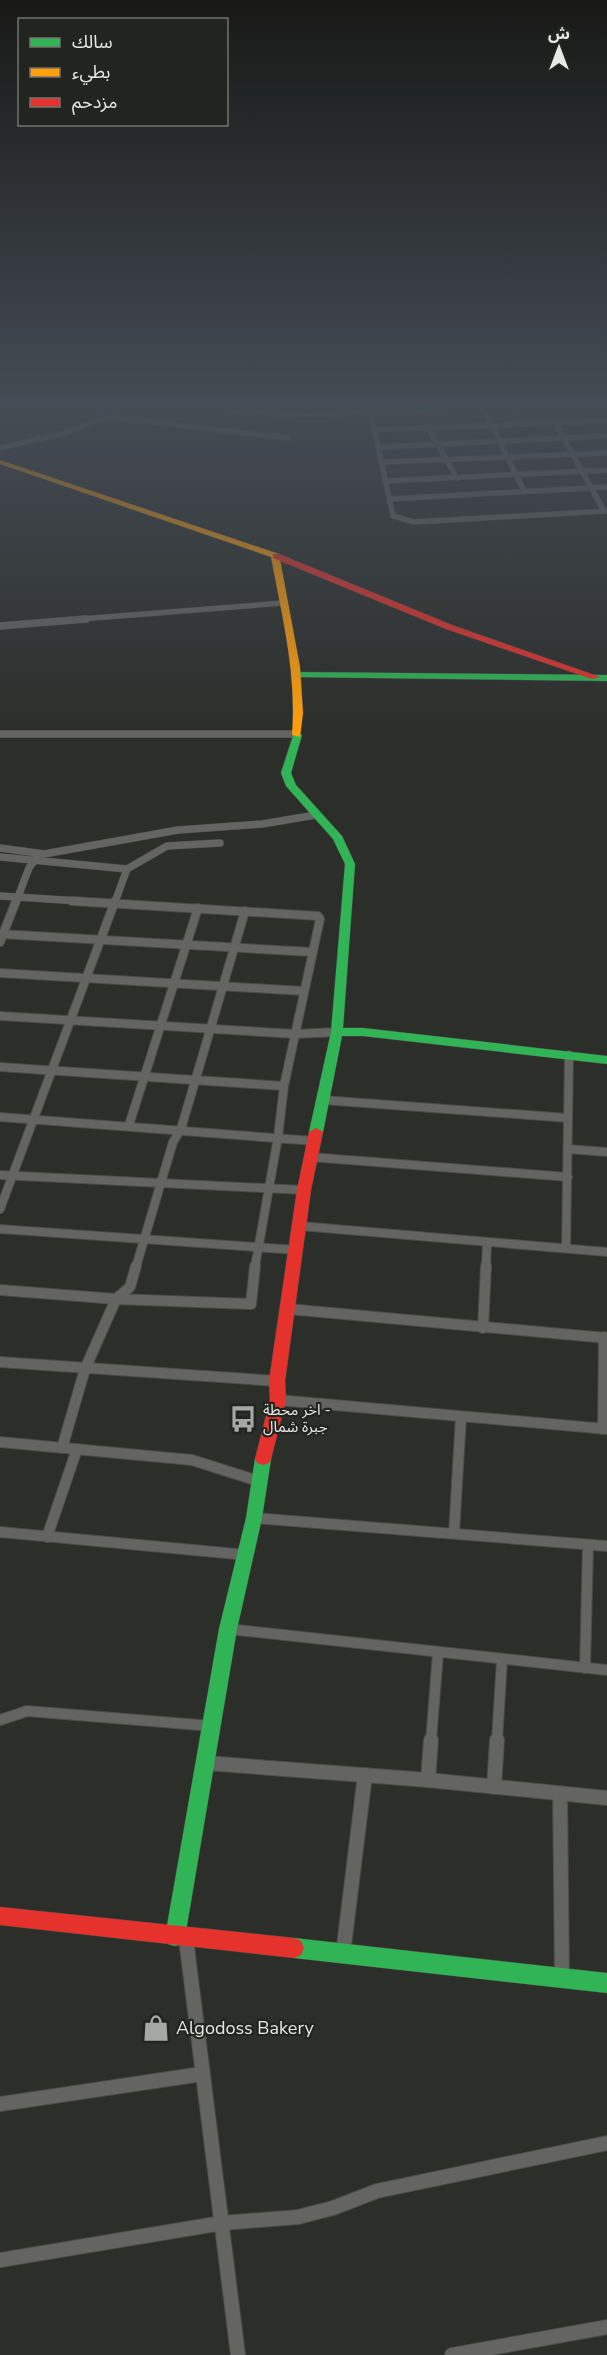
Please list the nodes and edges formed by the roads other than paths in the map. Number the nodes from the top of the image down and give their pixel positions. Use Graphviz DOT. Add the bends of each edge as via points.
graph roads {
  1 [pos="149,513"];
  2 [pos="394,513"];
  3 [pos="572,513"];
  4 [pos="275,556"];
  5 [pos="283,603"];
  6 [pos="0,626"];
  7 [pos="296,674"];
  8 [pos="601,678"];
  9 [pos="0,734"];
  10 [pos="297,734"];
  11 [pos="316,814"];
  12 [pos="220,843"];
  13 [pos="0,848"];
  14 [pos="0,857"];
  15 [pos="37,857"];
  16 [pos="127,869"];
  17 [pos="0,896"];
  18 [pos="19,897"];
  19 [pos="116,902"];
  20 [pos="198,908"];
  21 [pos="245,911"];
  22 [pos="1,937"];
  23 [pos="102,940"];
  24 [pos="186,945"];
  25 [pos="234,948"];
  26 [pos="312,952"];
  27 [pos="0,974"];
  28 [pos="88,978"];
  29 [pos="173,982"];
  30 [pos="222,986"];
  31 [pos="304,991"];
  32 [pos="0,1016"];
  33 [pos="72,1021"];
  34 [pos="159,1027"];
  35 [pos="209,1030"];
  36 [pos="337,1032"];
  37 [pos="296,1034"];
  38 [pos="569,1055"];
  39 [pos="607,1060"];
  40 [pos="0,1067"];
  41 [pos="54,1071"];
  42 [pos="144,1076"];
  43 [pos="195,1080"];
  44 [pos="284,1086"];
  45 [pos="323,1100"];
  46 [pos="0,1117"];
  47 [pos="568,1118"];
  48 [pos="35,1119"];
  49 [pos="129,1125"];
  50 [pos="182,1129"];
  51 [pos="278,1137"];
  52 [pos="314,1141"];
  53 [pos="568,1149"];
  54 [pos="607,1152"];
  55 [pos="310,1157"];
  56 [pos="0,1175"];
  57 [pos="13,1176"];
  58 [pos="568,1177"];
  59 [pos="162,1184"];
  60 [pos="268,1188"];
  61 [pos="304,1190"];
  62 [pos="0,1209"];
  63 [pos="300,1226"];
  64 [pos="0,1230"];
  65 [pos="143,1240"];
  66 [pos="487,1243"];
  67 [pos="257,1248"];
  68 [pos="566,1248"];
  69 [pos="297,1250"];
  70 [pos="607,1252"];
  71 [pos="0,1290"];
  72 [pos="116,1299"];
  73 [pos="288,1309"];
  74 [pos="483,1328"];
  75 [pos="605,1338"];
  76 [pos="0,1362"];
  77 [pos="85,1369"];
  78 [pos="277,1381"];
  79 [pos="605,1387"];
  80 [pos="278,1400"];
  81 [pos="461,1417"];
  82 [pos="605,1429"];
  83 [pos="0,1442"];
  84 [pos="62,1448"];
  85 [pos="77,1449"];
  86 [pos="258,1481"];
  87 [pos="255,1518"];
  88 [pos="0,1532"];
  89 [pos="454,1533"];
  90 [pos="47,1537"];
  91 [pos="588,1545"];
  92 [pos="607,1546"];
  93 [pos="246,1555"];
  94 [pos="228,1629"];
  95 [pos="438,1653"];
  96 [pos="502,1660"];
  97 [pos="585,1668"];
  98 [pos="607,1670"];
  99 [pos="0,1720"];
  100 [pos="212,1726"];
  101 [pos="206,1763"];
  102 [pos="365,1775"];
  103 [pos="428,1780"];
  104 [pos="494,1787"];
  105 [pos="560,1794"];
  106 [pos="607,1798"];
  107 [pos="0,1916"];
  108 [pos="181,1938"];
  109 [pos="343,1954"];
  110 [pos="562,1978"];
  111 [pos="607,1983"];
  112 [pos="202,2074"];
  113 [pos="0,2104"];
  114 [pos="607,2143"];
  115 [pos="222,2223"];
  116 [pos="0,2260"];
  117 [pos="607,2327"];
  118 [pos="238,2355"];
  119 [pos="452,2355"];
  1 -- 4 [label="street"];
  2 -- 3 [label="street" via="395,518 414,522"];
  4 -- 5 [label="street"];
  4 -- 8 [label="street" via="449,627"];
  5 -- 6 [label="street"];
  5 -- 7 [label="street"];
  7 -- 8 [label="street"];
  7 -- 10 [label="street"];
  9 -- 10 [label="street"];
  10 -- 11 [label="street" via="286,773 293,792"];
  11 -- 15 [label="street" via="262,824 178,830"];
  11 -- 36 [label="street" via="345,846 350,864"];
  12 -- 16 [label="street" via="167,846"];
  13 -- 15 [label="street"];
  14 -- 15 [label="street"];
  15 -- 16 [label="street"];
  15 -- 18 [label="street"];
  16 -- 19 [label="street"];
  17 -- 18 [label="street"];
  18 -- 19 [label="street"];
  18 -- 22 [label="street"];
  19 -- 20 [label="street"];
  19 -- 23 [label="street"];
  20 -- 21 [label="street"];
  20 -- 24 [label="street"];
  21 -- 25 [label="street"];
  21 -- 26 [label="street" via="318,916"];
  22 -- 23 [label="street"];
  23 -- 24 [label="street"];
  23 -- 28 [label="street"];
  24 -- 25 [label="street"];
  24 -- 29 [label="street"];
  25 -- 26 [label="street"];
  25 -- 30 [label="street"];
  26 -- 31 [label="street"];
  27 -- 28 [label="street"];
  28 -- 29 [label="street"];
  28 -- 33 [label="street"];
  29 -- 30 [label="street"];
  29 -- 34 [label="street"];
  30 -- 31 [label="street"];
  30 -- 35 [label="street"];
  31 -- 37 [label="street"];
  32 -- 33 [label="street"];
  33 -- 34 [label="street"];
  33 -- 41 [label="street"];
  34 -- 35 [label="street"];
  34 -- 42 [label="street"];
  35 -- 37 [label="street"];
  35 -- 43 [label="street"];
  36 -- 37 [label="street"];
  36 -- 38 [label="street"];
  36 -- 45 [label="street"];
  37 -- 44 [label="street"];
  38 -- 39 [label="street"];
  38 -- 47 [label="street"];
  40 -- 41 [label="street"];
  41 -- 42 [label="street"];
  41 -- 48 [label="street"];
  42 -- 43 [label="street"];
  42 -- 49 [label="street"];
  43 -- 44 [label="street"];
  43 -- 50 [label="street"];
  44 -- 51 [label="street"];
  45 -- 47 [label="street"];
  45 -- 52 [label="street"];
  46 -- 48 [label="street"];
  47 -- 53 [label="street"];
  48 -- 49 [label="street"];
  48 -- 57 [label="street"];
  49 -- 50 [label="street"];
  50 -- 51 [label="street"];
  50 -- 59 [label="street" via="173,1142"];
  51 -- 52 [label="street"];
  51 -- 60 [label="street"];
  52 -- 55 [label="street"];
  53 -- 54 [label="street"];
  53 -- 58 [label="street"];
  55 -- 58 [label="street"];
  55 -- 61 [label="street"];
  56 -- 57 [label="street"];
  57 -- 59 [label="street"];
  57 -- 62 [label="street"];
  58 -- 68 [label="street"];
  59 -- 60 [label="street"];
  59 -- 65 [label="street"];
  60 -- 61 [label="street"];
  60 -- 67 [label="street"];
  61 -- 63 [label="street"];
  63 -- 66 [label="street"];
  63 -- 69 [label="street"];
  64 -- 65 [label="street"];
  65 -- 67 [label="street"];
  65 -- 72 [label="street" via="130,1287"];
  66 -- 68 [label="street"];
  66 -- 74 [label="street"];
  67 -- 69 [label="street"];
  67 -- 72 [label="street" via="251,1304"];
  68 -- 70 [label="street"];
  69 -- 73 [label="street"];
  71 -- 72 [label="street"];
  72 -- 77 [label="street"];
  73 -- 74 [label="street"];
  73 -- 78 [label="street"];
  74 -- 75 [label="street"];
  75 -- 79 [label="street"];
  76 -- 77 [label="street"];
  77 -- 78 [label="street"];
  77 -- 84 [label="street"];
  78 -- 80 [label="street"];
  79 -- 82 [label="street"];
  80 -- 81 [label="street"];
  80 -- 86 [label="street"];
  81 -- 82 [label="street"];
  81 -- 89 [label="street"];
  83 -- 84 [label="street"];
  84 -- 85 [label="street"];
  85 -- 86 [label="street" via="192,1460"];
  85 -- 90 [label="street"];
  86 -- 87 [label="street"];
  87 -- 89 [label="street"];
  87 -- 93 [label="street"];
  88 -- 90 [label="street"];
  89 -- 91 [label="street"];
  90 -- 93 [label="street"];
  91 -- 92 [label="street"];
  91 -- 97 [label="street"];
  93 -- 94 [label="street"];
  94 -- 95 [label="street"];
  94 -- 100 [label="street"];
  95 -- 96 [label="street"];
  95 -- 103 [label="street"];
  96 -- 97 [label="street"];
  96 -- 104 [label="street"];
  97 -- 98 [label="street"];
  99 -- 100 [label="street" via="27,1711"];
  100 -- 101 [label="street"];
  101 -- 102 [label="street"];
  101 -- 108 [label="street"];
  102 -- 103 [label="street"];
  102 -- 109 [label="street"];
  103 -- 104 [label="street"];
  104 -- 105 [label="street"];
  105 -- 106 [label="street"];
  105 -- 110 [label="street"];
  107 -- 108 [label="street"];
  108 -- 109 [label="street"];
  108 -- 112 [label="street"];
  109 -- 110 [label="street"];
  110 -- 111 [label="street"];
  112 -- 113 [label="street"];
  112 -- 115 [label="street"];
  114 -- 115 [label="street" via="377,2191 298,2217"];
  115 -- 116 [label="street"];
  115 -- 118 [label="street"];
  117 -- 119 [label="street"];
}
